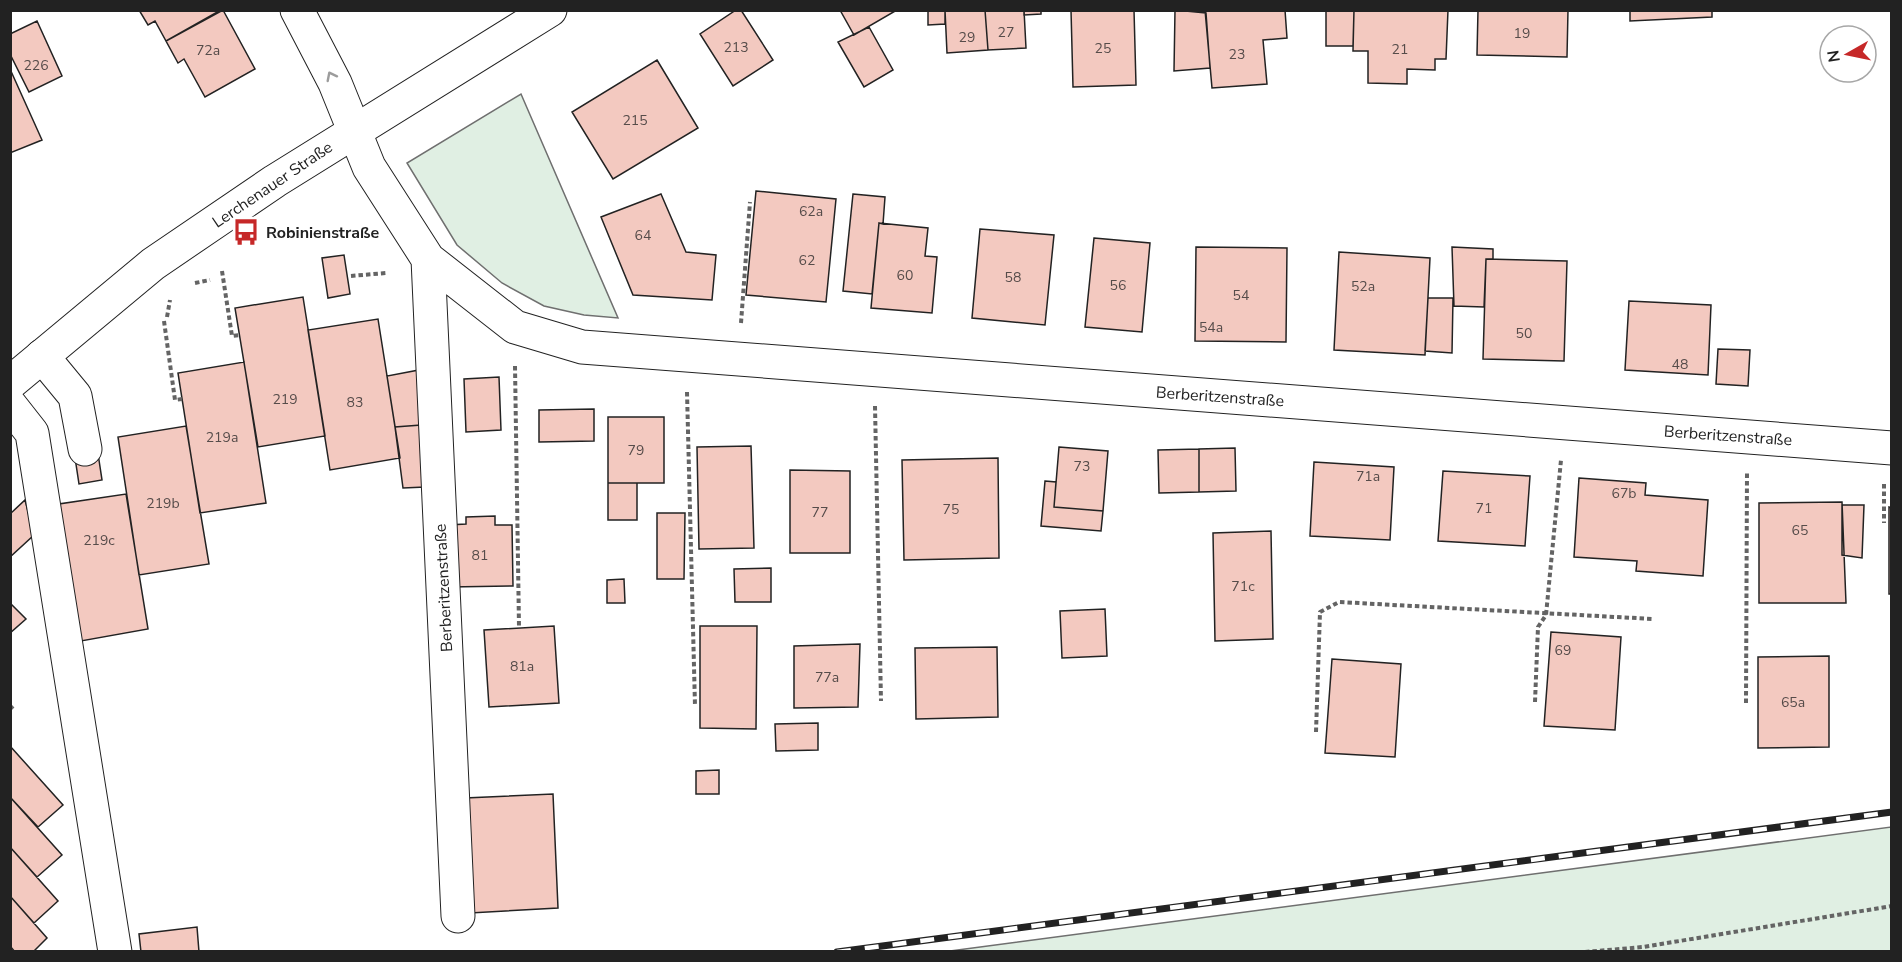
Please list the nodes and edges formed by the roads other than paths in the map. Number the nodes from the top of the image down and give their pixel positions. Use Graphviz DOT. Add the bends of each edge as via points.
graph roads {
  1 [pos="297,10"];
  2 [pos="550,10"];
  3 [pos="354,130"];
  4 [pos="428,260"];
  5 [pos="42,356"];
  6 [pos="10,383"];
  7 [pos="10,405"];
  8 [pos="1892,448"];
  9 [pos="85,449"];
  10 [pos="458,916"];
  11 [pos="115,951"];
  3 -- 1 [label="street, Berberitzenstraße, one-way" via="335,83"];
  2 -- 3 [label="street, Lerchenauer Straße"];
  3 -- 4 [label="street, Berberitzenstraße" via="369,167"];
  3 -- 5 [label="street, Lerchenauer Straße" via="153,264"];
  4 -- 8 [label="street, Berberitzenstraße" via="515,327 582,347"];
  4 -- 10 [label="street, Berberitzenstraße"];
  5 -- 6 [label="street, Lerchenauer Straße"];
  5 -- 9 [label="street" via="75,396"];
  7 -- 11 [label="street" via="32,433"];
}
